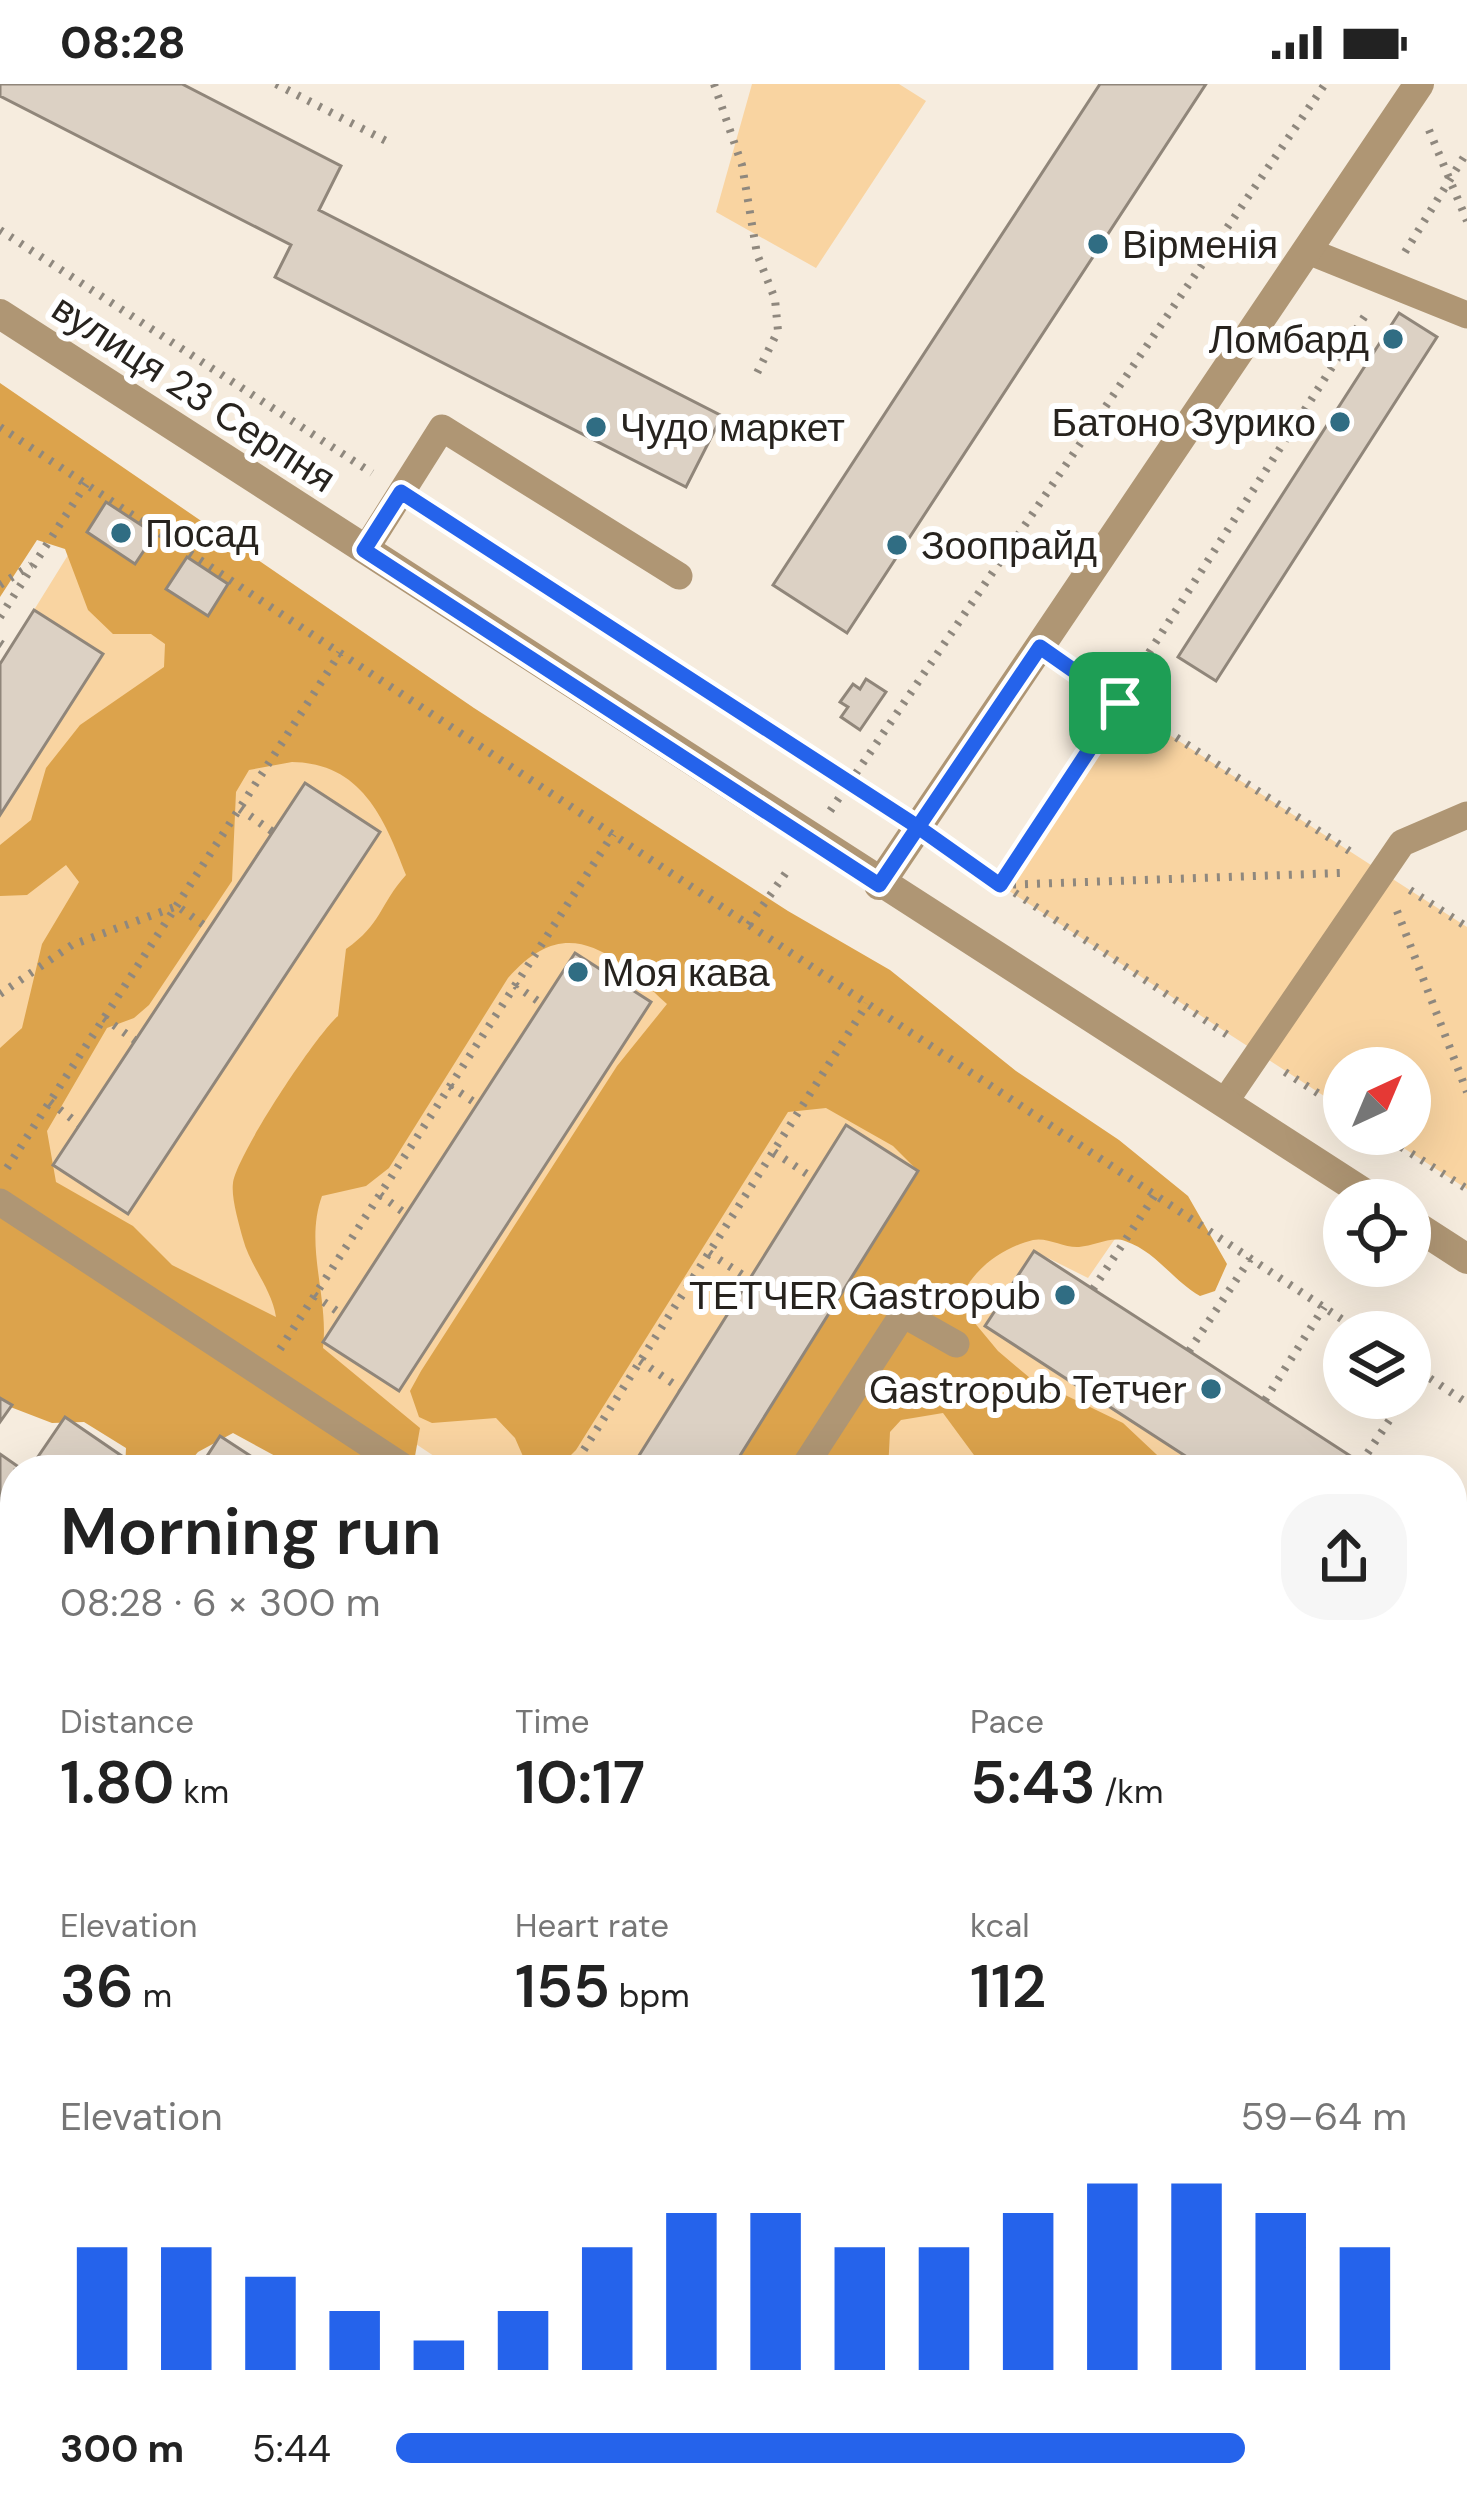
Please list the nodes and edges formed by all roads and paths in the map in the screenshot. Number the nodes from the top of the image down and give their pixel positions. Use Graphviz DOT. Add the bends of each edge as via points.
graph roads {
  1 [pos="276,84"];
  2 [pos="714,84"];
  3 [pos="1325,84"];
  4 [pos="1416,89"];
  5 [pos="392,144"];
  6 [pos="1467,152"];
  7 [pos="1450,178"];
  8 [pos="1467,221"];
  9 [pos="0,230"];
  10 [pos="1308,251"];
  11 [pos="1384,285"];
  12 [pos="0,314"];
  13 [pos="1467,315"];
  14 [pos="757,373"];
  15 [pos="0,427"];
  16 [pos="86,484"];
  17 [pos="401,492"];
  18 [pos="364,550"];
  19 [pos="37,561"];
  20 [pos="679,576"];
  21 [pos="0,585"];
  22 [pos="0,617"];
  23 [pos="1040,647"];
  24 [pos="340,652"];
  25 [pos="1120,703"];
  26 [pos="848,785"];
  27 [pos="239,808"];
  28 [pos="1467,815"];
  29 [pos="918,827"];
  30 [pos="273,832"];
  31 [pos="613,834"];
  32 [pos="809,840"];
  33 [pos="1382,872"];
  34 [pos="879,885"];
  35 [pos="1000,885"];
  36 [pos="176,906"];
  37 [pos="749,925"];
  38 [pos="1467,927"];
  39 [pos="209,929"];
  40 [pos="515,985"];
  41 [pos="0,994"];
  42 [pos="542,1004"];
  43 [pos="867,1004"];
  44 [pos="104,1018"];
  45 [pos="136,1041"];
  46 [pos="1257,1054"];
  47 [pos="450,1086"];
  48 [pos="1467,1092"];
  49 [pos="1323,1096"];
  50 [pos="50,1102"];
  51 [pos="1224,1102"];
  52 [pos="477,1104"];
  53 [pos="80,1125"];
  54 [pos="773,1152"];
  55 [pos="1413,1155"];
  56 [pos="813,1178"];
  57 [pos="1343,1179"];
  58 [pos="0,1180"];
  59 [pos="1467,1190"];
  60 [pos="380,1195"];
  61 [pos="1155,1195"];
  62 [pos="0,1202"];
  63 [pos="406,1214"];
  64 [pos="1431,1236"];
  65 [pos="709,1253"];
  66 [pos="1250,1259"];
  67 [pos="1467,1259"];
  68 [pos="749,1279"];
  69 [pos="1093,1289"];
  70 [pos="314,1295"];
  71 [pos="1324,1307"];
  72 [pos="1330,1311"];
  73 [pos="341,1314"];
  74 [pos="956,1344"];
  75 [pos="1189,1351"];
  76 [pos="640,1360"];
  77 [pos="263,1375"];
  78 [pos="1431,1379"];
  79 [pos="681,1389"];
  80 [pos="1265,1400"];
  81 [pos="1467,1403"];
  82 [pos="1389,1419"];
  83 [pos="385,1455"];
  84 [pos="580,1455"];
  85 [pos="812,1455"];
  86 [pos="1366,1455"];
  1 -- 5 [label="path"];
  2 -- 14 [label="path" via="775,299 778,331"];
  3 -- 26 [label="path"];
  4 -- 7 [label="path"];
  4 -- 10 [label="street"];
  6 -- 7 [label="path"];
  7 -- 8 [label="path"];
  7 -- 11 [label="path"];
  9 -- 17 [label="path"];
  10 -- 11 [label="lane"];
  10 -- 23 [label="street"];
  11 -- 13 [label="lane"];
  11 -- 25 [label="path"];
  12 -- 18 [label="street, вулиця 23 Серпня"];
  15 -- 16 [label="path"];
  16 -- 19 [label="path"];
  16 -- 24 [label="path"];
  17 -- 18 [label="lane"];
  17 -- 20 [label="lane" via="442,428"];
  17 -- 26 [label="path"];
  18 -- 32 [label="street, вулиця 23 Серпня"];
  19 -- 21 [label="path"];
  19 -- 22 [label="path"];
  23 -- 25 [label="path"];
  23 -- 29 [label="street"];
  24 -- 27 [label="path"];
  24 -- 31 [label="path"];
  25 -- 33 [label="path"];
  25 -- 35 [label="path"];
  26 -- 29 [label="path"];
  26 -- 32 [label="path"];
  27 -- 30 [label="path"];
  27 -- 36 [label="path"];
  28 -- 33 [label="lane" via="1402,843"];
  29 -- 34 [label="street"];
  29 -- 35 [label="path"];
  31 -- 37 [label="path"];
  31 -- 40 [label="path"];
  32 -- 34 [label="street, вулиця 23 Серпня"];
  32 -- 37 [label="path"];
  33 -- 35 [label="path"];
  33 -- 38 [label="path"];
  33 -- 46 [label="lane"];
  33 -- 48 [label="path"];
  34 -- 51 [label="street, вулиця 23 Серпня"];
  35 -- 46 [label="path"];
  36 -- 39 [label="path"];
  36 -- 41 [label="path" via="72,945"];
  36 -- 44 [label="path"];
  37 -- 43 [label="path"];
  40 -- 42 [label="path"];
  40 -- 47 [label="path"];
  43 -- 54 [label="path"];
  43 -- 61 [label="path"];
  44 -- 45 [label="path"];
  44 -- 50 [label="path"];
  46 -- 49 [label="path"];
  46 -- 51 [label="lane"];
  47 -- 52 [label="path"];
  47 -- 60 [label="path"];
  50 -- 53 [label="path"];
  50 -- 58 [label="path"];
  51 -- 57 [label="street, вулиця 23 Серпня"];
  54 -- 56 [label="path"];
  54 -- 65 [label="path"];
  55 -- 59 [label="path"];
  60 -- 63 [label="path"];
  60 -- 70 [label="path"];
  61 -- 66 [label="path"];
  61 -- 69 [label="path"];
  62 -- 77 [label="lane"];
  64 -- 67 [label="street"];
  65 -- 68 [label="path"];
  65 -- 76 [label="path"];
  66 -- 71 [label="path"];
  66 -- 75 [label="path"];
  70 -- 73 [label="path"];
  70 -- 77 [label="path"];
  71 -- 72 [label="path"];
  71 -- 80 [label="path"];
  74 -- 85 [label="lane" via="903,1314"];
  76 -- 79 [label="path"];
  76 -- 84 [label="path"];
  77 -- 83 [label="lane"];
  78 -- 81 [label="path"];
  82 -- 86 [label="path"];
}
